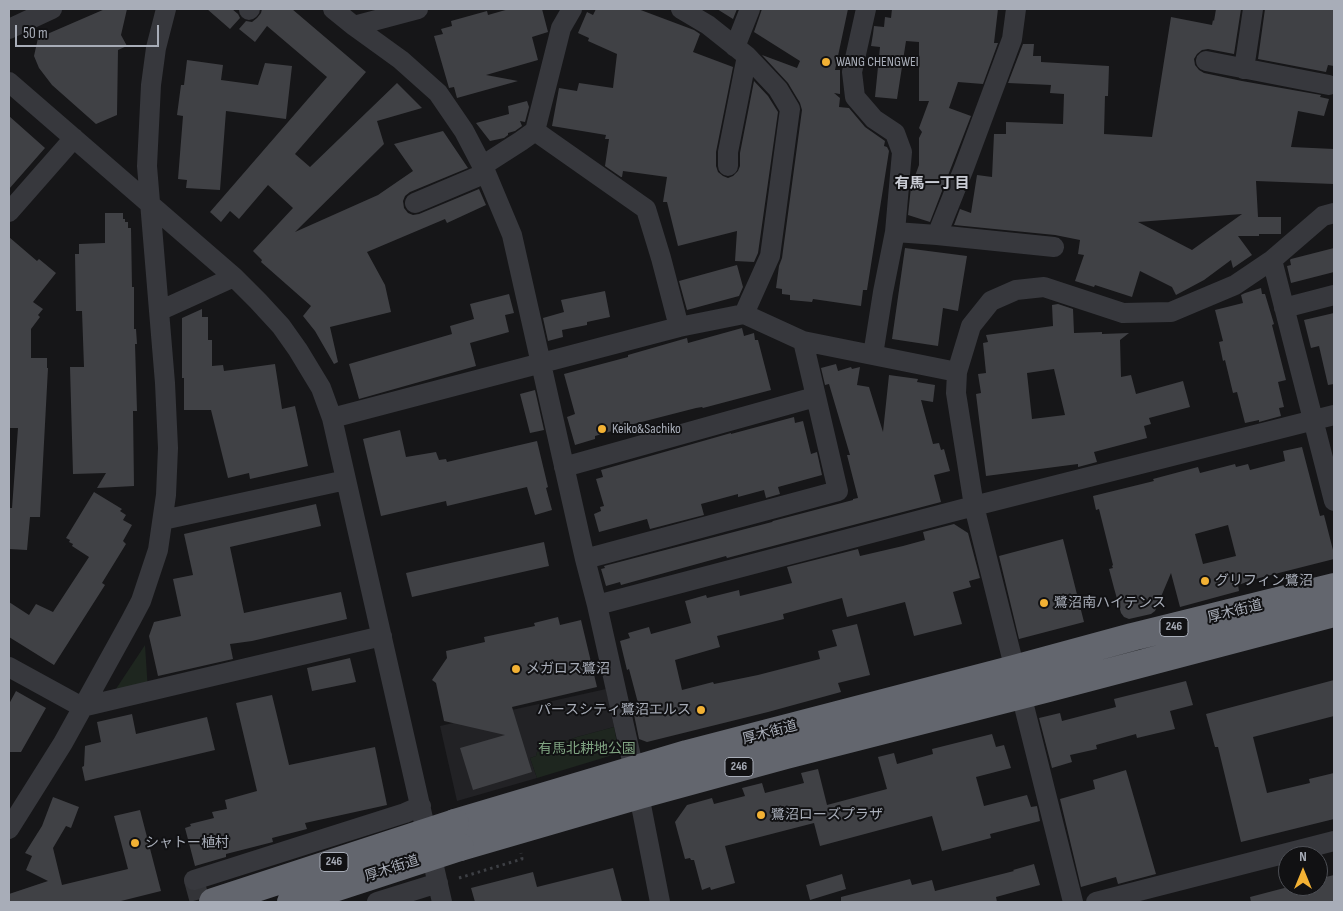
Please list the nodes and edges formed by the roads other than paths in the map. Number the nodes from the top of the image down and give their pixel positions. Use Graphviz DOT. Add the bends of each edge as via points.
graph roads {
  1 [pos="52,9"];
  2 [pos="166,9"];
  3 [pos="333,9"];
  4 [pos="418,9"];
  5 [pos="572,9"];
  6 [pos="681,9"];
  7 [pos="750,9"];
  8 [pos="866,9"];
  9 [pos="1016,9"];
  10 [pos="1253,9"];
  11 [pos="354,26"];
  12 [pos="9,29"];
  13 [pos="741,52"];
  14 [pos="1206,62"];
  15 [pos="1244,69"];
  16 [pos="9,82"];
  17 [pos="1329,85"];
  18 [pos="535,131"];
  19 [pos="74,138"];
  20 [pos="728,166"];
  21 [pos="484,169"];
  22 [pos="415,203"];
  23 [pos="150,204"];
  24 [pos="9,212"];
  25 [pos="1334,213"];
  26 [pos="895,232"];
  27 [pos="937,235"];
  28 [pos="1054,247"];
  29 [pos="1272,260"];
  30 [pos="234,277"];
  31 [pos="1334,295"];
  32 [pos="1284,308"];
  33 [pos="159,311"];
  34 [pos="744,314"];
  35 [pos="679,327"];
  36 [pos="803,341"];
  37 [pos="873,355"];
  38 [pos="541,364"];
  39 [pos="958,372"];
  40 [pos="815,397"];
  41 [pos="1334,415"];
  42 [pos="332,418"];
  43 [pos="1313,420"];
  44 [pos="564,467"];
  45 [pos="346,480"];
  46 [pos="1334,501"];
  47 [pos="974,506"];
  48 [pos="163,520"];
  49 [pos="585,559"];
  50 [pos="1334,587"];
  51 [pos="597,605"];
  52 [pos="1334,613"];
  53 [pos="382,636"];
  54 [pos="9,667"];
  55 [pos="1014,669"];
  56 [pos="1021,696"];
  57 [pos="82,707"];
  58 [pos="637,782"];
  59 [pos="420,806"];
  60 [pos="9,829"];
  61 [pos="457,835"];
  62 [pos="1334,842"];
  63 [pos="194,880"];
  64 [pos="440,893"];
  65 [pos="213,902"];
  66 [pos="291,902"];
  67 [pos="378,902"];
  68 [pos="660,902"];
  69 [pos="1073,902"];
  70 [pos="1096,902"];
  1 -- 12 [label="street"];
  2 -- 23 [label="street" via="150,86 147,166"];
  3 -- 11 [label="street"];
  4 -- 11 [label="street"];
  5 -- 18 [label="street" via="561,28"];
  6 -- 13 [label="street" via="708,25"];
  7 -- 13 [label="street"];
  8 -- 26 [label="street" via="852,72 855,97 874,119 895,134 902,152"];
  9 -- 27 [label="street" via="1012,39"];
  10 -- 15 [label="street"];
  11 -- 21 [label="street" via="402,60 438,94 464,131"];
  13 -- 20 [label="street"];
  13 -- 34 [label="street" via="778,89 790,110 770,256"];
  14 -- 15 [label="street"];
  15 -- 17 [label="street"];
  16 -- 19 [label="street"];
  18 -- 21 [label="street"];
  18 -- 35 [label="street" via="646,209"];
  19 -- 23 [label="street"];
  19 -- 24 [label="street"];
  21 -- 22 [label="street"];
  21 -- 38 [label="street" via="512,235"];
  23 -- 30 [label="street"];
  23 -- 33 [label="street"];
  25 -- 29 [label="street" via="1323,216"];
  26 -- 27 [label="street"];
  26 -- 37 [label="street"];
  27 -- 28 [label="street"];
  29 -- 32 [label="street"];
  29 -- 39 [label="street" via="1235,285 1171,312 1123,313 1044,287 1016,290 991,301 971,326"];
  30 -- 33 [label="street"];
  30 -- 42 [label="street" via="281,326 298,350 321,388"];
  31 -- 32 [label="street"];
  32 -- 43 [label="street"];
  33 -- 48 [label="street" via="168,448"];
  34 -- 35 [label="street"];
  34 -- 36 [label="street"];
  35 -- 38 [label="street"];
  36 -- 37 [label="street"];
  36 -- 40 [label="street"];
  37 -- 39 [label="street"];
  38 -- 42 [label="street"];
  38 -- 44 [label="street"];
  39 -- 47 [label="street" via="956,393"];
  40 -- 44 [label="street"];
  40 -- 49 [label="street" via="838,492"];
  41 -- 43 [label="street"];
  42 -- 45 [label="street"];
  43 -- 46 [label="street"];
  43 -- 47 [label="street"];
  44 -- 49 [label="street"];
  45 -- 48 [label="street"];
  45 -- 53 [label="street"];
  47 -- 51 [label="street"];
  47 -- 55 [label="street"];
  48 -- 57 [label="street" via="158,550 141,601"];
  49 -- 51 [label="street"];
  50 -- 55 [label="highway, 厚木街道 / 246"];
  51 -- 58 [label="street"];
  52 -- 56 [label="highway, 厚木街道 / 246"];
  53 -- 57 [label="street"];
  53 -- 59 [label="street"];
  54 -- 57 [label="street"];
  55 -- 56 [label="street"];
  55 -- 58 [label="highway, 厚木街道 / 246" via="696,752"];
  56 -- 58 [label="highway, 厚木街道 / 246" via="786,755"];
  56 -- 69 [label="street"];
  57 -- 60 [label="street" via="64,743"];
  58 -- 61 [label="highway, 厚木街道 / 246"];
  58 -- 68 [label="street"];
  59 -- 63 [label="street"];
  59 -- 64 [label="street"];
  61 -- 65 [label="highway, 厚木街道 / 246, bridge"];
  61 -- 66 [label="highway, 厚木街道 / 246, bridge"];
  62 -- 70 [label="street"];
  64 -- 67 [label="street"];
}
